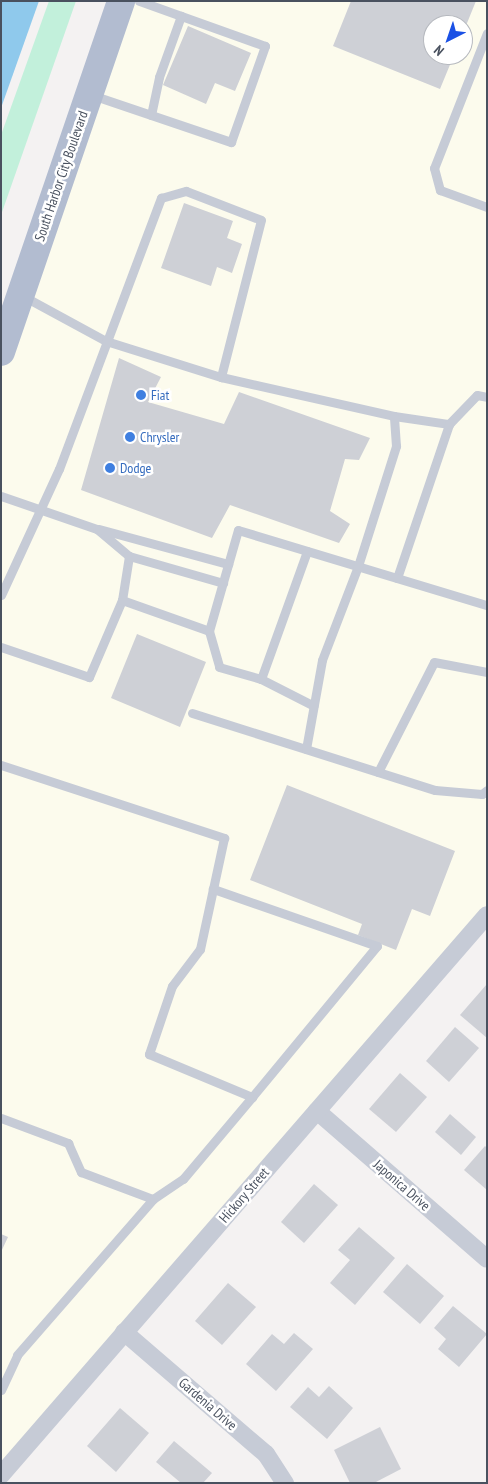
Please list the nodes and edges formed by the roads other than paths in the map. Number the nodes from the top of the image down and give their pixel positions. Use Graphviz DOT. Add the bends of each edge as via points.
graph roads {
  1 [pos="121,1"];
  2 [pos="139,1"];
  3 [pos="181,16"];
  4 [pos="487,33"];
  5 [pos="89,94"];
  6 [pos="151,115"];
  7 [pos="487,207"];
  8 [pos="20,295"];
  9 [pos="106,341"];
  10 [pos="1,352"];
  11 [pos="221,377"];
  12 [pos="487,397"];
  13 [pos="394,416"];
  14 [pos="449,424"];
  15 [pos="1,496"];
  16 [pos="40,510"];
  17 [pos="97,529"];
  18 [pos="307,550"];
  19 [pos="129,556"];
  20 [pos="228,564"];
  21 [pos="358,566"];
  22 [pos="397,578"];
  23 [pos="223,583"];
  24 [pos="1,595"];
  25 [pos="122,600"];
  26 [pos="487,605"];
  27 [pos="209,631"];
  28 [pos="1,647"];
  29 [pos="487,672"];
  30 [pos="262,680"];
  31 [pos="314,706"];
  32 [pos="192,713"];
  33 [pos="306,749"];
  34 [pos="1,765"];
  35 [pos="378,772"];
  36 [pos="487,790"];
  37 [pos="213,890"];
  38 [pos="487,915"];
  39 [pos="252,1097"];
  40 [pos="317,1111"];
  41 [pos="1,1118"];
  42 [pos="153,1199"];
  43 [pos="487,1259"];
  44 [pos="124,1332"];
  45 [pos="1,1390"];
  46 [pos="1,1475"];
  47 [pos="285,1483"];
  1 -- 5 [label="main road, South Harbor City Boulevard"];
  2 -- 3 [label="lane"];
  3 -- 6 [label="lane" via="159,77"];
  3 -- 6 [label="lane" via="265,46 231,142"];
  4 -- 7 [label="lane" via="434,168 440,190"];
  5 -- 6 [label="lane"];
  5 -- 8 [label="main road, South Harbor City Boulevard"];
  8 -- 9 [label="lane"];
  8 -- 10 [label="main road, South Harbor City Boulevard"];
  9 -- 11 [label="lane"];
  9 -- 11 [label="lane" via="161,198 186,191 261,220"];
  9 -- 16 [label="lane"];
  11 -- 13 [label="lane"];
  12 -- 14 [label="lane" via="477,395"];
  13 -- 14 [label="lane"];
  13 -- 21 [label="lane" via="396,446"];
  14 -- 22 [label="lane"];
  15 -- 16 [label="lane"];
  16 -- 17 [label="lane"];
  16 -- 24 [label="lane"];
  17 -- 19 [label="lane"];
  17 -- 20 [label="lane"];
  18 -- 20 [label="lane" via="238,530"];
  18 -- 21 [label="lane"];
  18 -- 30 [label="lane"];
  19 -- 23 [label="lane"];
  19 -- 25 [label="lane"];
  20 -- 23 [label="lane"];
  21 -- 22 [label="lane"];
  21 -- 31 [label="lane" via="322,660"];
  22 -- 26 [label="lane"];
  23 -- 27 [label="lane"];
  25 -- 27 [label="lane"];
  25 -- 28 [label="lane" via="89,677"];
  27 -- 30 [label="lane" via="219,668"];
  29 -- 35 [label="lane" via="434,662"];
  30 -- 31 [label="lane"];
  31 -- 33 [label="lane"];
  32 -- 33 [label="lane"];
  33 -- 35 [label="lane"];
  34 -- 37 [label="lane" via="224,838"];
  35 -- 36 [label="lane" via="435,790 482,794"];
  37 -- 39 [label="lane" via="200,949 172,986 149,1054"];
  37 -- 39 [label="lane" via="377,946"];
  38 -- 40 [label="street, Hickory Street"];
  39 -- 42 [label="lane" via="182,1179"];
  40 -- 43 [label="street, Japonica Drive"];
  40 -- 44 [label="street, Hickory Street"];
  41 -- 42 [label="lane" via="68,1143 81,1172"];
  42 -- 45 [label="lane" via="17,1355"];
  44 -- 46 [label="street, Hickory Street"];
  44 -- 47 [label="street, Gardenia Drive" via="266,1454"];
}
